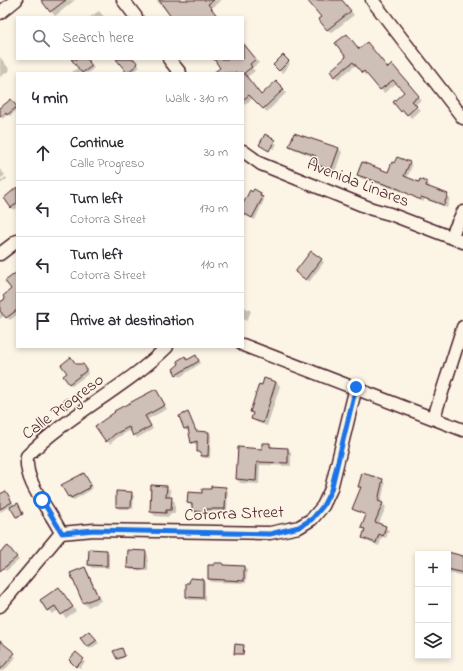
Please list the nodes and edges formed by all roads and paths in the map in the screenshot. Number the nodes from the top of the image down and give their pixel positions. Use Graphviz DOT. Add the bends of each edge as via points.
graph roads {
  1 [pos="16,0"];
  2 [pos="122,0"];
  3 [pos="372,0"];
  4 [pos="0,14"];
  5 [pos="135,16"];
  6 [pos="170,60"];
  7 [pos="179,72"];
  8 [pos="463,118"];
  9 [pos="244,151"];
  10 [pos="463,212"];
  11 [pos="451,237"];
  12 [pos="16,242"];
  13 [pos="463,242"];
  14 [pos="0,254"];
  15 [pos="463,327"];
  16 [pos="244,345"];
  17 [pos="166,348"];
  18 [pos="356,387"];
  19 [pos="434,418"];
  20 [pos="463,430"];
  21 [pos="62,533"];
  22 [pos="0,606"];
  1 -- 4 [label="street"];
  2 -- 5 [label="street"];
  3 -- 8 [label="street"];
  6 -- 7 [label="street"];
  9 -- 11 [label="street, Avenida Linares" via="264,165 372,209"];
  10 -- 11 [label="street"];
  11 -- 13 [label="street, Avenida Linares"];
  12 -- 14 [label="street"];
  15 -- 19 [label="street"];
  16 -- 18 [label="street"];
  17 -- 21 [label="street, Calle Progreso" via="124,382 54,432 27,456 26,465 33,484"];
  18 -- 19 [label="street"];
  18 -- 21 [label="street, Cotorra Street" via="331,490 323,506 312,519 299,527 270,534 94,530"];
  19 -- 20 [label="street"];
  21 -- 22 [label="street"];
}
